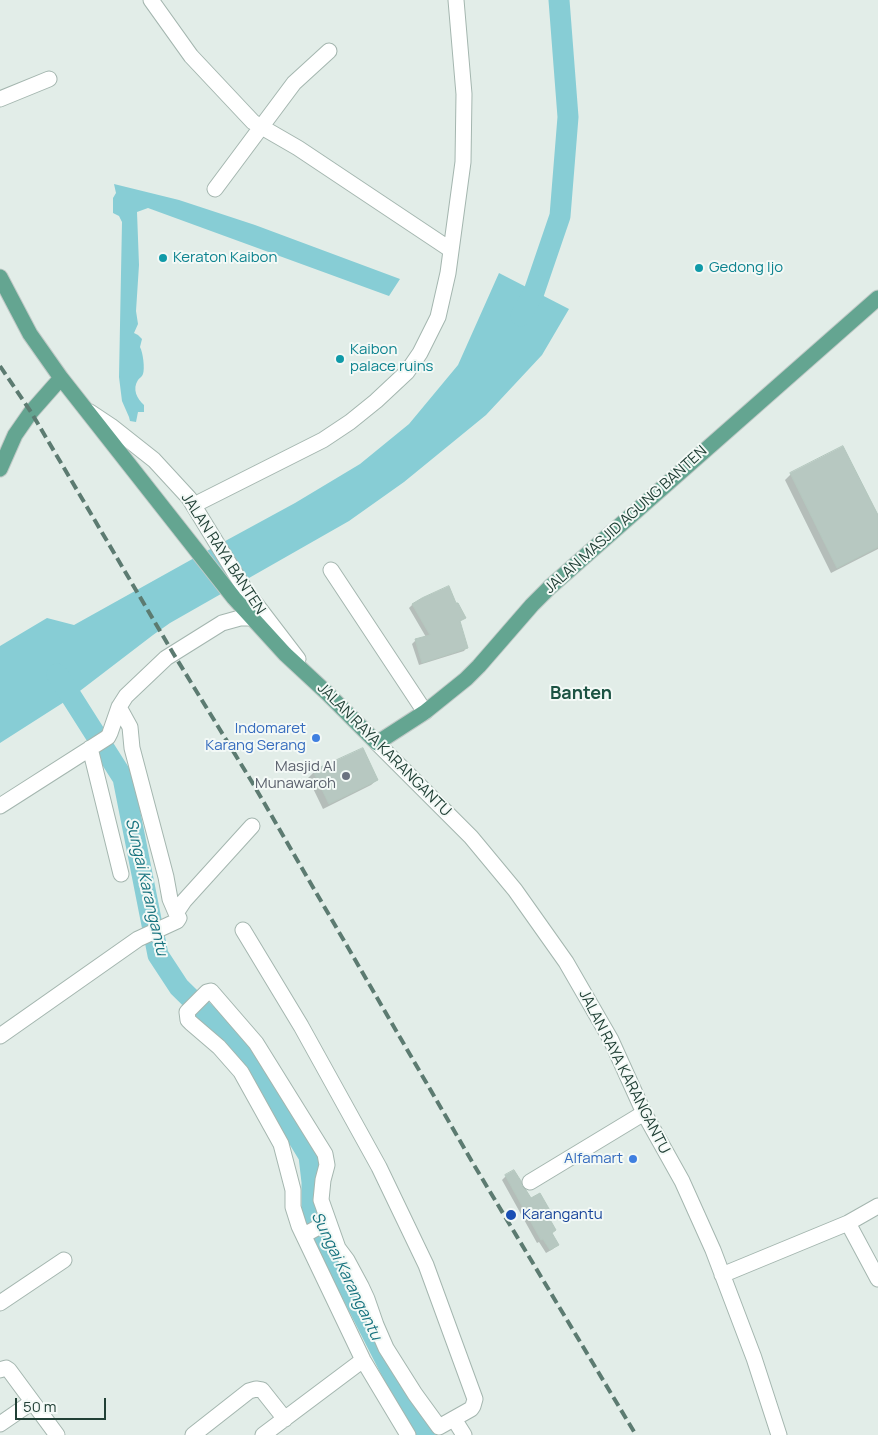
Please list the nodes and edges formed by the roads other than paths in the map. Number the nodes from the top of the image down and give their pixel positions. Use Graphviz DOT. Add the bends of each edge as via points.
graph roads {
  1 [pos="151,0"];
  2 [pos="456,0"];
  3 [pos="329,51"];
  4 [pos="49,79"];
  5 [pos="0,99"];
  6 [pos="261,126"];
  7 [pos="215,189"];
  8 [pos="451,250"];
  9 [pos="0,277"];
  10 [pos="878,298"];
  11 [pos="61,378"];
  12 [pos="85,409"];
  13 [pos="0,469"];
  14 [pos="194,506"];
  15 [pos="186,538"];
  16 [pos="331,570"];
  17 [pos="240,594"];
  18 [pos="251,618"];
  19 [pos="327,693"];
  20 [pos="119,707"];
  21 [pos="424,712"];
  22 [pos="377,743"];
  23 [pos="91,747"];
  24 [pos="0,806"];
  25 [pos="252,826"];
  26 [pos="122,874"];
  27 [pos="172,919"];
  28 [pos="243,930"];
  29 [pos="0,1036"];
  30 [pos="644,1114"];
  31 [pos="530,1182"];
  32 [pos="878,1206"];
  33 [pos="326,1223"];
  34 [pos="848,1223"];
  35 [pos="306,1234"];
  36 [pos="64,1260"];
  37 [pos="722,1275"];
  38 [pos="878,1279"];
  39 [pos="0,1303"];
  40 [pos="363,1360"];
  41 [pos="1,1368"];
  42 [pos="32,1402"];
  43 [pos="285,1419"];
  44 [pos="454,1419"];
  45 [pos="3,1428"];
  46 [pos="57,1435"];
  47 [pos="193,1435"];
  48 [pos="263,1435"];
  49 [pos="408,1435"];
  50 [pos="464,1435"];
  51 [pos="779,1435"];
  1 -- 6 [label="street" via="191,56 248,118"];
  2 -- 8 [label="street" via="464,94 463,162"];
  3 -- 6 [label="street" via="294,83"];
  4 -- 5 [label="street"];
  6 -- 7 [label="street"];
  6 -- 8 [label="street"];
  8 -- 14 [label="street" via="438,317 407,372 376,401 323,440"];
  9 -- 11 [label="main road, JALAN RAYA BANTEN" via="30,334"];
  10 -- 21 [label="main road, JALAN MASJID AGUNG BANTEN" via="550,587 466,679"];
  11 -- 12 [label="main road, JALAN RAYA BANTEN"];
  11 -- 13 [label="main road" via="30,412 15,435"];
  12 -- 14 [label="street, JALAN RAYA BANTEN" via="154,460"];
  12 -- 15 [label="main road, JALAN RAYA BANTEN"];
  14 -- 17 [label="street, JALAN RAYA BANTEN"];
  15 -- 17 [label="main road, JALAN RAYA KARANGANTU"];
  16 -- 21 [label="street"];
  17 -- 18 [label="main road, JALAN RAYA KARANGANTU"];
  17 -- 19 [label="street, JALAN RAYA BANTEN"];
  18 -- 19 [label="main road, JALAN RAYA KARANGANTU"];
  18 -- 20 [label="street" via="222,623 173,653 126,696"];
  19 -- 22 [label="main road, JALAN RAYA KARANGANTU"];
  20 -- 23 [label="street" via="108,737"];
  20 -- 27 [label="street" via="130,728 132,748 166,877"];
  21 -- 22 [label="main road, JALAN MASJID AGUNG BANTEN"];
  22 -- 30 [label="street, JALAN RAYA KARANGANTU" via="471,837 515,890 566,962 611,1040"];
  23 -- 24 [label="street"];
  23 -- 26 [label="street"];
  25 -- 27 [label="street" via="184,901"];
  27 -- 29 [label="street" via="138,939"];
  28 -- 44 [label="street" via="301,1026 379,1167 426,1265 474,1399 471,1409"];
  30 -- 31 [label="street"];
  30 -- 37 [label="street, JALAN RAYA KARANGANTU" via="682,1181"];
  32 -- 34 [label="street"];
  33 -- 35 [label="street"];
  33 -- 35 [label="street" via="321,1200 327,1165 323,1149 256,1043 209,991 187,1012 188,1020 220,1047 241,1072 281,1144 293,1190 295,1216"];
  33 -- 44 [label="street" via="361,1286 380,1337 415,1394 439,1428"];
  34 -- 37 [label="street"];
  34 -- 38 [label="street"];
  35 -- 40 [label="street"];
  36 -- 39 [label="street"];
  37 -- 51 [label="street, JALAN RAYA KARANGANTU"];
  40 -- 43 [label="street"];
  40 -- 49 [label="street"];
  41 -- 42 [label="street" via="9,1370"];
  42 -- 45 [label="street"];
  42 -- 46 [label="street"];
  43 -- 47 [label="street" via="262,1390 256,1389 249,1391"];
  43 -- 48 [label="street"];
  44 -- 50 [label="street"];
}
